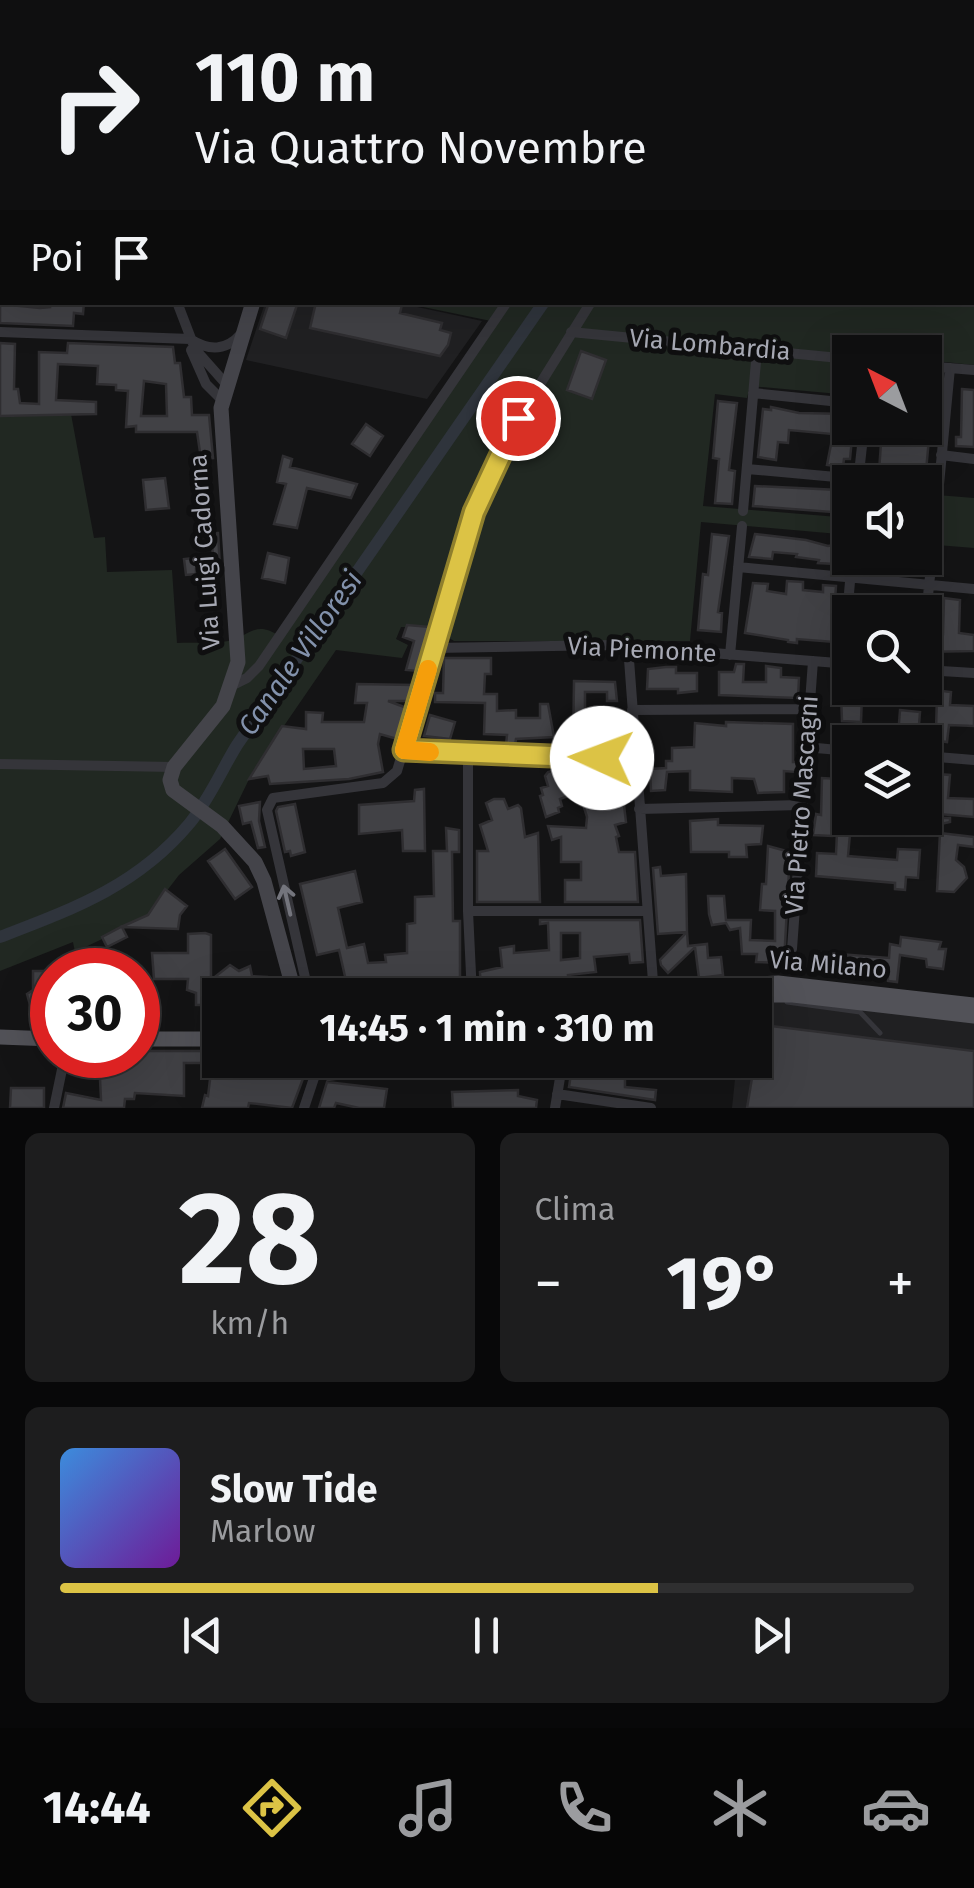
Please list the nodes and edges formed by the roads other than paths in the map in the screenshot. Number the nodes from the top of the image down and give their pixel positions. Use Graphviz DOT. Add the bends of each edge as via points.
graph roads {
  1 [pos="178,305"];
  2 [pos="251,305"];
  3 [pos="505,305"];
  4 [pos="589,305"];
  5 [pos="245,325"];
  6 [pos="0,332"];
  7 [pos="571,332"];
  8 [pos="190,339"];
  9 [pos="757,350"];
  10 [pos="832,356"];
  11 [pos="942,367"];
  12 [pos="950,368"];
  13 [pos="974,370"];
  14 [pos="224,392"];
  15 [pos="753,392"];
  16 [pos="832,401"];
  17 [pos="942,456"];
  18 [pos="974,459"];
  19 [pos="941,465"];
  20 [pos="747,469"];
  21 [pos="832,478"];
  22 [pos="743,510"];
  23 [pos="742,526"];
  24 [pos="738,567"];
  25 [pos="930,575"];
  26 [pos="850,577"];
  27 [pos="929,584"];
  28 [pos="974,589"];
  29 [pos="849,595"];
  30 [pos="928,595"];
  31 [pos="628,646"];
  32 [pos="434,648"];
  33 [pos="730,655"];
  34 [pos="813,661"];
  35 [pos="832,663"];
  36 [pos="942,671"];
  37 [pos="974,674"];
  38 [pos="232,685"];
  39 [pos="809,709"];
  40 [pos="632,710"];
  41 [pos="805,747"];
  42 [pos="832,749"];
  43 [pos="404,750"];
  44 [pos="468,754"];
  45 [pos="942,757"];
  46 [pos="636,759"];
  47 [pos="974,760"];
  48 [pos="0,764"];
  49 [pos="174,766"];
  50 [pos="800,805"];
  51 [pos="639,809"];
  52 [pos="468,910"];
  53 [pos="646,910"];
  54 [pos="792,950"];
  55 [pos="290,978"];
  56 [pos="305,978"];
  57 [pos="471,978"];
  58 [pos="652,978"];
  59 [pos="772,983"];
  60 [pos="772,994"];
  61 [pos="772,998"];
  62 [pos="974,1005"];
  63 [pos="974,1016"];
  64 [pos="880,1033"];
  65 [pos="0,1037"];
  66 [pos="30,1038"];
  67 [pos="160,1039"];
  68 [pos="202,1039"];
  69 [pos="60,1078"];
  70 [pos="314,1078"];
  71 [pos="559,1078"];
  72 [pos="556,1094"];
  73 [pos="54,1108"];
  74 [pos="304,1108"];
  75 [pos="555,1108"];
  76 [pos="651,1108"];
  1 -- 8 [label="street"];
  2 -- 5 [label="street, Via Luigi Cadorna"];
  3 -- 38 [label="street" via="259,666"];
  4 -- 7 [label="street"];
  5 -- 8 [label="street" via="226,347 206,348"];
  5 -- 14 [label="street, Via Luigi Cadorna"];
  6 -- 8 [label="street"];
  7 -- 9 [label="street, Via Lombardia"];
  7 -- 32 [label="street" via="518,418 474,512"];
  8 -- 14 [label="street"];
  9 -- 10 [label="street, Via Lombardia"];
  9 -- 15 [label="street"];
  11 -- 12 [label="street"];
  12 -- 13 [label="street"];
  12 -- 17 [label="street"];
  14 -- 38 [label="street, Via Luigi Cadorna" via="238,639"];
  15 -- 16 [label="street"];
  15 -- 20 [label="street"];
  17 -- 18 [label="street"];
  17 -- 19 [label="street"];
  20 -- 21 [label="street"];
  20 -- 22 [label="street"];
  23 -- 24 [label="street"];
  24 -- 26 [label="street"];
  24 -- 33 [label="street"];
  25 -- 27 [label="street"];
  26 -- 27 [label="street"];
  26 -- 29 [label="street"];
  27 -- 28 [label="street"];
  27 -- 30 [label="street"];
  31 -- 32 [label="street, Via Piemonte"];
  31 -- 33 [label="street, Via Piemonte"];
  31 -- 40 [label="street"];
  32 -- 43 [label="street"];
  33 -- 34 [label="street, Via Piemonte"];
  34 -- 35 [label="street, Via Piemonte"];
  34 -- 39 [label="street, Via Pietro Mascagni"];
  36 -- 37 [label="street"];
  38 -- 49 [label="street, Via Luigi Cadorna" via="216,716"];
  39 -- 40 [label="street"];
  39 -- 41 [label="street, Via Pietro Mascagni"];
  40 -- 46 [label="street"];
  41 -- 42 [label="street"];
  41 -- 50 [label="street, Via Pietro Mascagni"];
  43 -- 44 [label="street"];
  56 -- 43 [label="street, one-way" via="269,804 274,798 383,784"];
  44 -- 46 [label="street"];
  44 -- 52 [label="street"];
  45 -- 47 [label="street"];
  46 -- 51 [label="street"];
  48 -- 49 [label="street"];
  49 -- 55 [label="street" via="170,780 177,794 217,822 262,875"];
  50 -- 51 [label="street"];
  50 -- 54 [label="street, Via Pietro Mascagni"];
  51 -- 53 [label="street"];
  52 -- 53 [label="street"];
  52 -- 57 [label="street"];
  53 -- 58 [label="street"];
  59 -- 62 [label="main road, Via Milano"];
  60 -- 63 [label="main road, Via Milano"];
  61 -- 64 [label="lane" via="860,1012"];
  65 -- 66 [label="main road"];
  67 -- 68 [label="main road"];
  69 -- 73 [label="street"];
  70 -- 74 [label="street"];
  71 -- 72 [label="street"];
  72 -- 75 [label="street"];
  72 -- 76 [label="street"];
}
